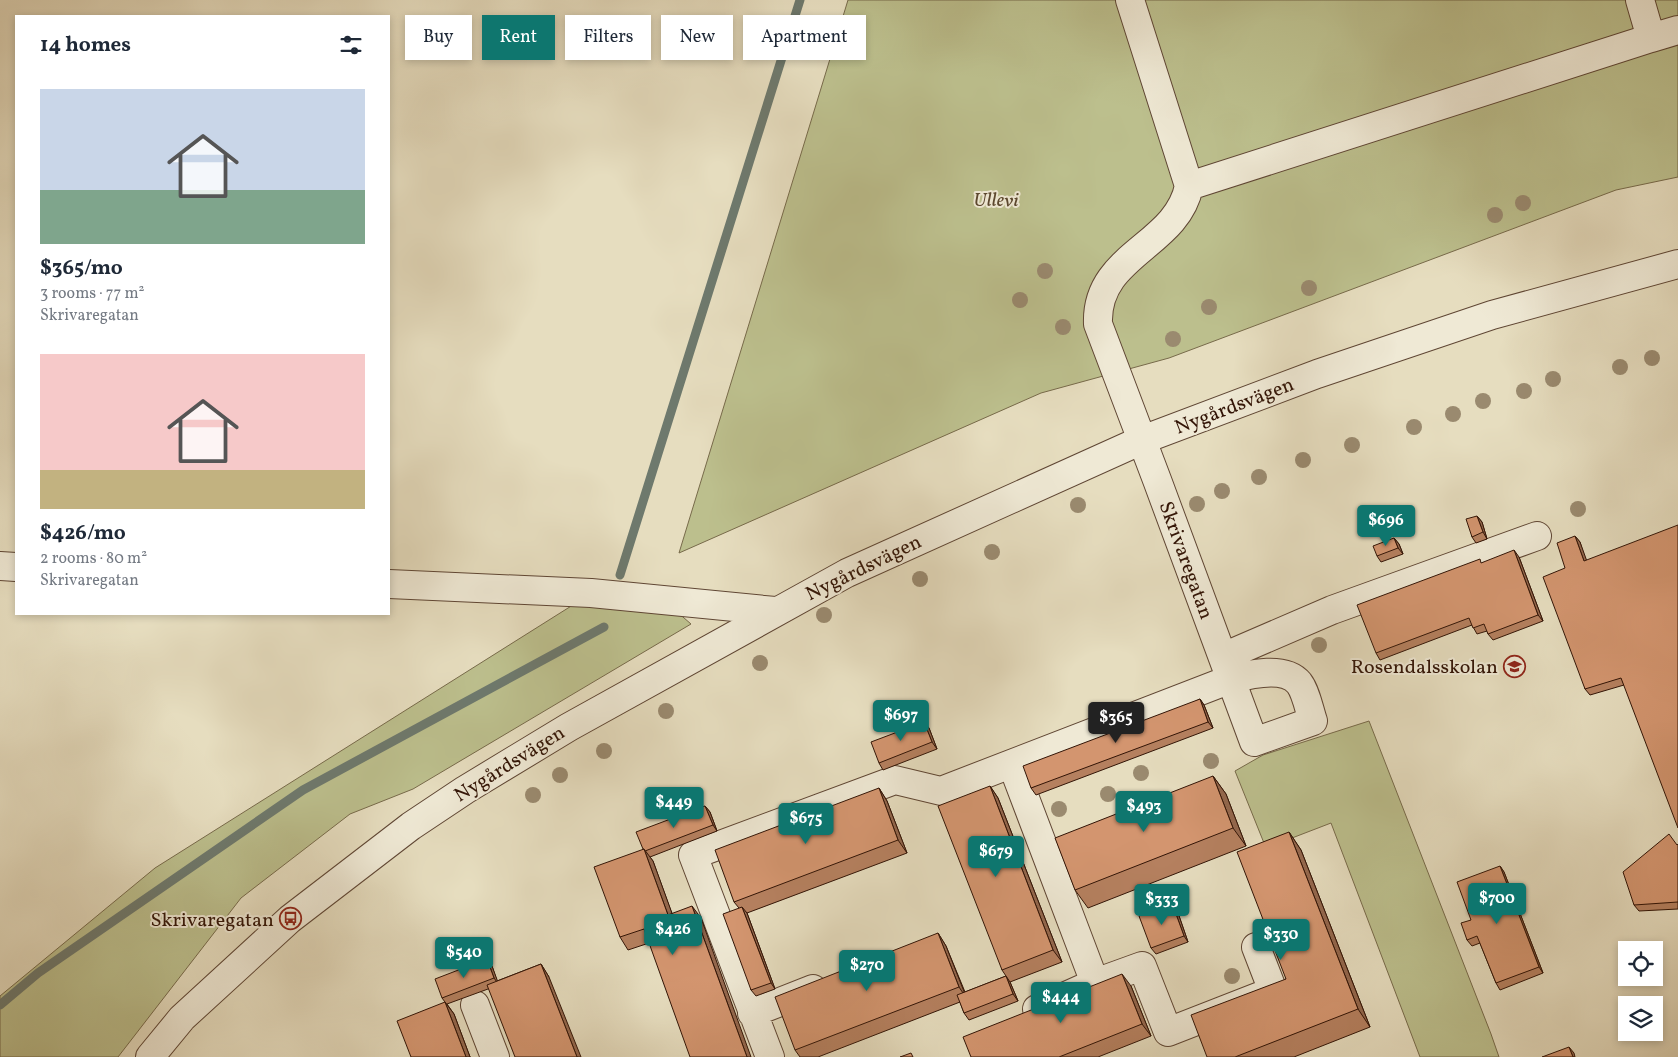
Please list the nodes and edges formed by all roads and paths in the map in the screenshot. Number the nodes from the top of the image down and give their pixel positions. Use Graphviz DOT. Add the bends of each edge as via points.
graph roads {
  1 [pos="1130,0"];
  2 [pos="1640,0"];
  3 [pos="1678,30"];
  4 [pos="1651,38"];
  5 [pos="1189,186"];
  6 [pos="1678,264"];
  7 [pos="1142,440"];
  8 [pos="1537,536"];
  9 [pos="0,566"];
  10 [pos="15,566"];
  11 [pos="390,584"];
  12 [pos="776,611"];
  13 [pos="1227,668"];
  14 [pos="1012,764"];
  15 [pos="1070,838"];
  16 [pos="1043,849"];
  17 [pos="1256,947"];
  18 [pos="834,981"];
  19 [pos="1096,983"];
  20 [pos="475,1005"];
  21 [pos="752,1012"];
  22 [pos="1018,1018"];
  23 [pos="150,1057"];
  24 [pos="495,1057"];
  25 [pos="770,1057"];
  1 -- 5 [label="street"];
  2 -- 4 [label="street"];
  3 -- 4 [label="street"];
  4 -- 5 [label="street"];
  5 -- 7 [label="street, Skrivaregatan" via="1177,217 1134,252 1118,270 1107,283 1097,309 1098,324"];
  6 -- 7 [label="street, Nygårdsvägen" via="1492,315 1317,374"];
  7 -- 12 [label="street, Nygårdsvägen" via="847,573"];
  7 -- 13 [label="street, Skrivaregatan"];
  8 -- 13 [label="street" via="1332,610"];
  9 -- 10 [label="street"];
  11 -- 12 [label="street" via="591,593"];
  12 -- 23 [label="street, Nygårdsvägen" via="569,727 411,826 290,920 182,1018"];
  13 -- 14 [label="street"];
  14 -- 16 [label="street"];
  14 -- 21 [label="street" via="941,791 895,780 693,855"];
  15 -- 16 [label="street"];
  16 -- 19 [label="street"];
  17 -- 19 [label="street" via="1274,991 1168,1032 1142,966"];
  18 -- 21 [label="street"];
  19 -- 22 [label="street"];
  20 -- 24 [label="street"];
  21 -- 25 [label="street"];
}
